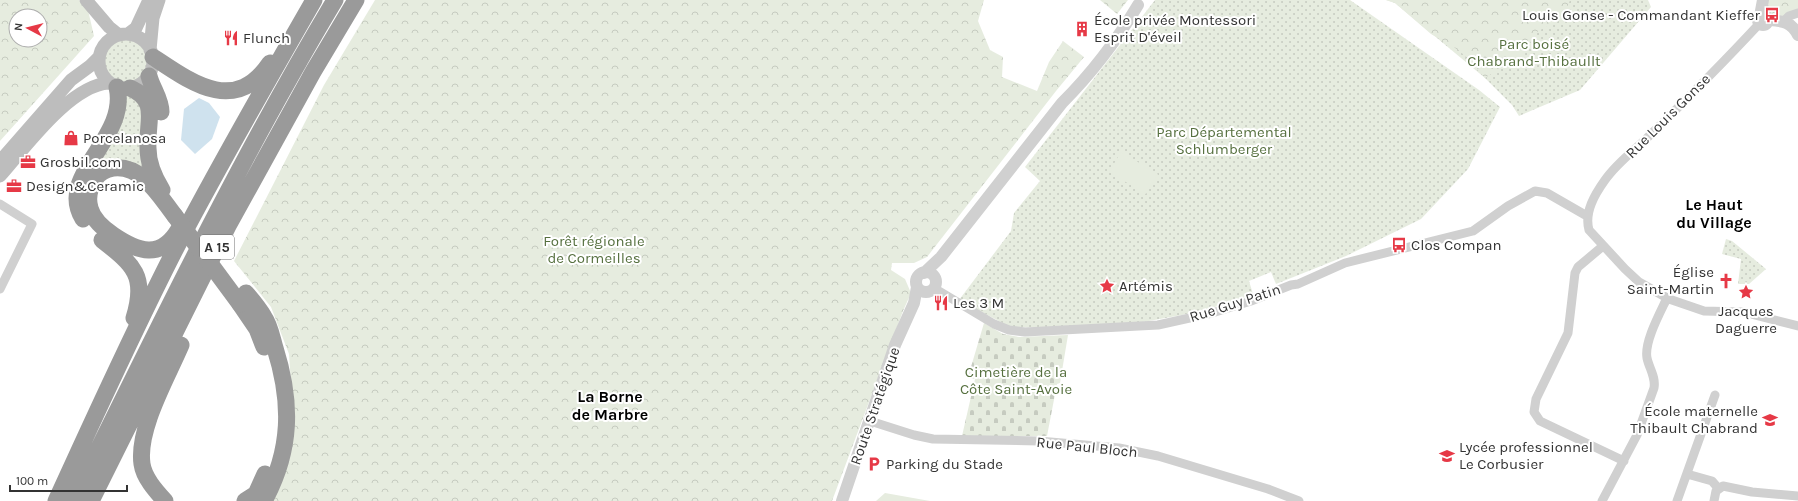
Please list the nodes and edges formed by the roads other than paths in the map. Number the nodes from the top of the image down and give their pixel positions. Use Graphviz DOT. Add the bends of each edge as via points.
graph roads {
  1 [pos="149,0"];
  2 [pos="159,0"];
  3 [pos="313,0"];
  4 [pos="335,0"];
  5 [pos="356,0"];
  6 [pos="1140,2"];
  7 [pos="88,3"];
  8 [pos="1763,13"];
  9 [pos="1798,13"];
  10 [pos="1793,26"];
  11 [pos="124,34"];
  12 [pos="100,52"];
  13 [pos="151,53"];
  14 [pos="149,76"];
  15 [pos="119,86"];
  16 [pos="229,149"];
  17 [pos="0,161"];
  18 [pos="0,176"];
  19 [pos="0,204"];
  20 [pos="178,211"];
  21 [pos="1587,216"];
  22 [pos="1603,246"];
  23 [pos="941,257"];
  24 [pos="928,287"];
  25 [pos="0,289"];
  26 [pos="243,298"];
  27 [pos="1667,298"];
  28 [pos="188,307"];
  29 [pos="1798,326"];
  30 [pos="120,362"];
  31 [pos="1715,395"];
  32 [pos="870,420"];
  33 [pos="1624,461"];
  34 [pos="1687,474"];
  35 [pos="1718,488"];
  36 [pos="1798,496"];
  37 [pos="56,501"];
  38 [pos="73,501"];
  39 [pos="90,501"];
  40 [pos="165,501"];
  41 [pos="245,501"];
  42 [pos="264,501"];
  43 [pos="842,501"];
  44 [pos="1299,501"];
  45 [pos="1602,501"];
  46 [pos="1677,501"];
  47 [pos="1714,501"];
  1 -- 11 [label="main road" via="136,28"];
  2 -- 13 [label="main road" via="152,22"];
  3 -- 13 [label="highway" via="266,69 243,88 227,92 208,89 193,82"];
  3 -- 16 [label="highway"];
  4 -- 38 [label="highway, A 15" via="294,69 178,286"];
  5 -- 28 [label="highway, A 15" via="228,226"];
  6 -- 23 [label="street, Route Stratégique" via="1080,85 1062,103"];
  7 -- 11 [label="main road" via="109,27"];
  7 -- 12 [label="main road" via="100,27"];
  8 -- 10 [label="street"];
  8 -- 21 [label="street, Rue Louis Gonse" via="1617,166 1598,191"];
  9 -- 10 [label="street" via="1789,16"];
  11 -- 12 [label="main road" via="109,39"];
  11 -- 13 [label="main road" via="141,39"];
  12 -- 15 [label="main road" via="100,72"];
  12 -- 17 [label="main road" via="90,66 71,80"];
  13 -- 14 [label="main road" via="153,64"];
  14 -- 15 [label="main road" via="139,85"];
  14 -- 20 [label="highway" via="161,108 158,150 161,170"];
  15 -- 18 [label="main road" via="101,84 66,104"];
  15 -- 20 [label="highway" via="142,96 150,108 150,165 156,179"];
  15 -- 30 [label="highway" via="115,121 83,175 77,197 78,209 84,222 129,262 138,280 139,300"];
  16 -- 20 [label="highway" via="175,237 169,243 153,250 134,248 99,223 89,206 89,194 95,179 105,171 129,169 142,177"];
  16 -- 30 [label="highway"];
  19 -- 25 [label="street" via="32,224"];
  20 -- 26 [label="highway, bridge"];
  21 -- 22 [label="street" via="1589,230"];
  21 -- 24 [label="street, Rue Guy Patin" via="1547,193 1535,192 1508,206 1473,230 1345,263 1251,301 1158,326 1014,332"];
  22 -- 27 [label="street" via="1639,282"];
  22 -- 33 [label="street" via="1578,267 1575,273 1568,333 1536,399 1534,412 1540,421"];
  23 -- 24 [label="street, Route Stratégique"];
  23 -- 24 [label="street, Route Stratégique" via="917,278"];
  24 -- 32 [label="street, Route Stratégique" via="910,313 895,345"];
  26 -- 41 [label="highway" via="274,376 278,408 277,434 268,466 256,494"];
  26 -- 42 [label="highway" via="265,318 279,360 287,396 285,446 279,470"];
  27 -- 29 [label="street" via="1704,310 1743,312"];
  27 -- 33 [label="street" via="1646,351 1646,358 1655,380 1654,388"];
  28 -- 39 [label="highway, A 15"];
  28 -- 40 [label="highway" via="184,336 142,442 142,466 150,482"];
  30 -- 37 [label="highway"];
  31 -- 34 [label="street"];
  32 -- 43 [label="street, Route Stratégique"];
  32 -- 44 [label="street, Rue Paul Bloch" via="933,439 1039,441 1119,448 1158,456 1268,489"];
  33 -- 45 [label="street"];
  34 -- 35 [label="street" via="1712,481"];
  34 -- 46 [label="street"];
  35 -- 36 [label="street" via="1729,486 1752,492"];
  35 -- 47 [label="street"];
}
